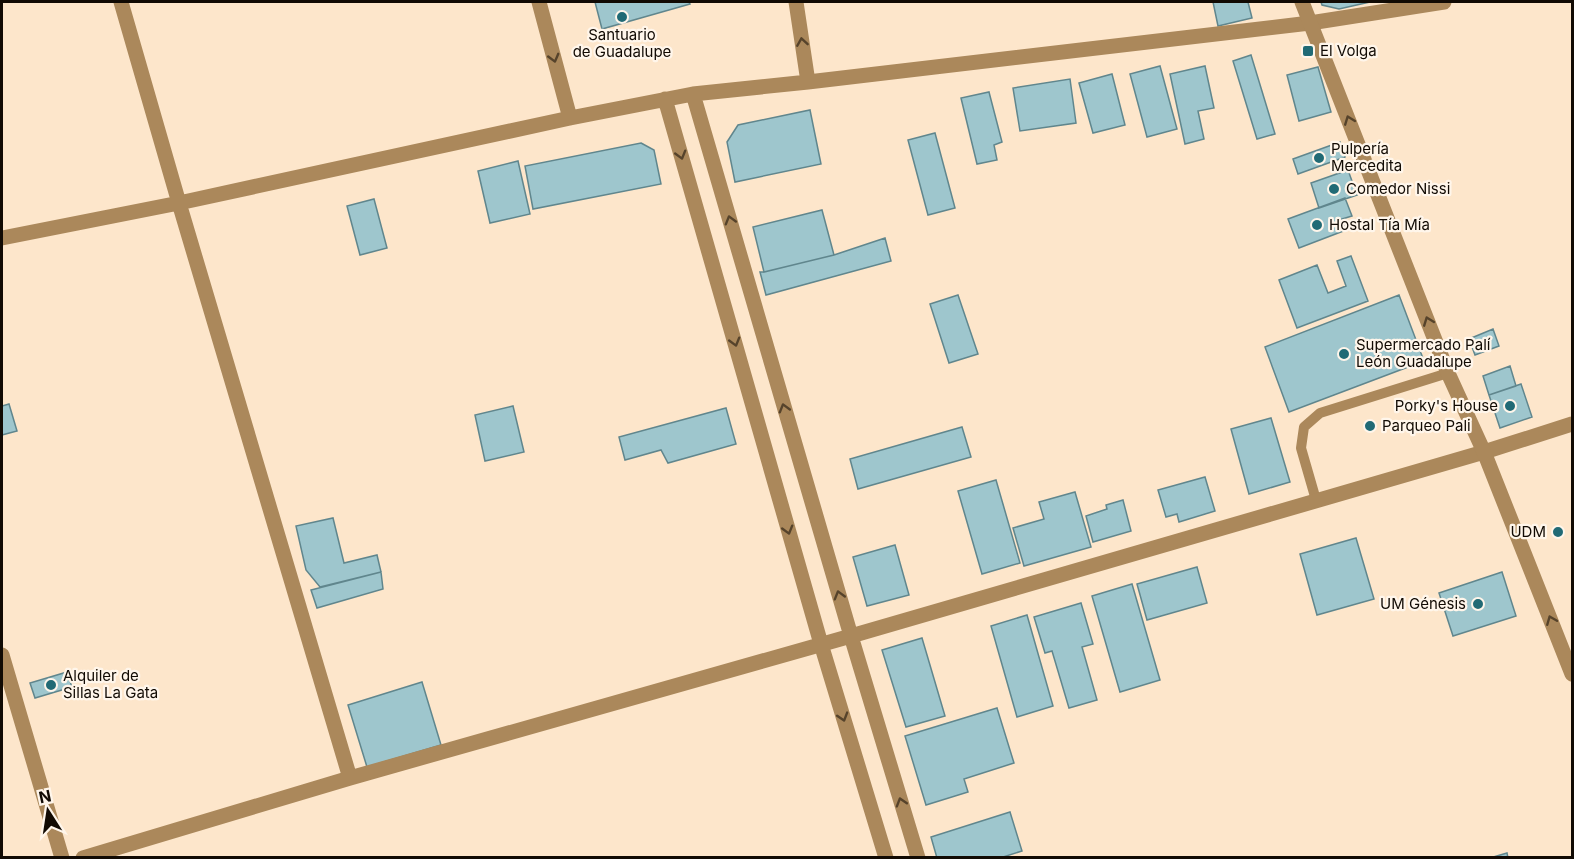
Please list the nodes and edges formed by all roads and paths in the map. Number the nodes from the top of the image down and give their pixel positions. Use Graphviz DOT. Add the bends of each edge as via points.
graph roads {
  1 [pos="121,2"];
  2 [pos="539,2"];
  3 [pos="796,2"];
  4 [pos="1302,2"];
  5 [pos="1444,2"];
  6 [pos="1310,23"];
  7 [pos="808,82"];
  8 [pos="693,94"];
  9 [pos="665,99"];
  10 [pos="570,118"];
  11 [pos="179,203"];
  12 [pos="2,238"];
  13 [pos="1448,373"];
  14 [pos="1572,424"];
  15 [pos="1484,452"];
  16 [pos="1316,500"];
  17 [pos="851,636"];
  18 [pos="821,644"];
  19 [pos="2,655"];
  20 [pos="1572,674"];
  21 [pos="350,778"];
  22 [pos="62,858"];
  23 [pos="83,858"];
  24 [pos="886,858"];
  25 [pos="918,858"];
  1 -- 11 [label="street"];
  2 -- 10 [label="street, one-way"];
  7 -- 3 [label="street, one-way"];
  4 -- 6 [label="street"];
  5 -- 6 [label="street"];
  6 -- 7 [label="street"];
  13 -- 6 [label="street, one-way"];
  7 -- 8 [label="street"];
  8 -- 9 [label="street"];
  17 -- 8 [label="street, one-way"];
  9 -- 10 [label="street"];
  9 -- 18 [label="street, one-way"];
  10 -- 11 [label="street"];
  11 -- 12 [label="street"];
  11 -- 21 [label="street"];
  13 -- 15 [label="street"];
  13 -- 16 [label="lane" via="1320,413 1304,427 1300,448"];
  14 -- 15 [label="street"];
  15 -- 16 [label="street"];
  20 -- 15 [label="street, one-way"];
  16 -- 17 [label="street"];
  17 -- 18 [label="street"];
  25 -- 17 [label="street, one-way"];
  18 -- 21 [label="street"];
  18 -- 24 [label="street, one-way"];
  19 -- 22 [label="street"];
  21 -- 23 [label="street"];
}
